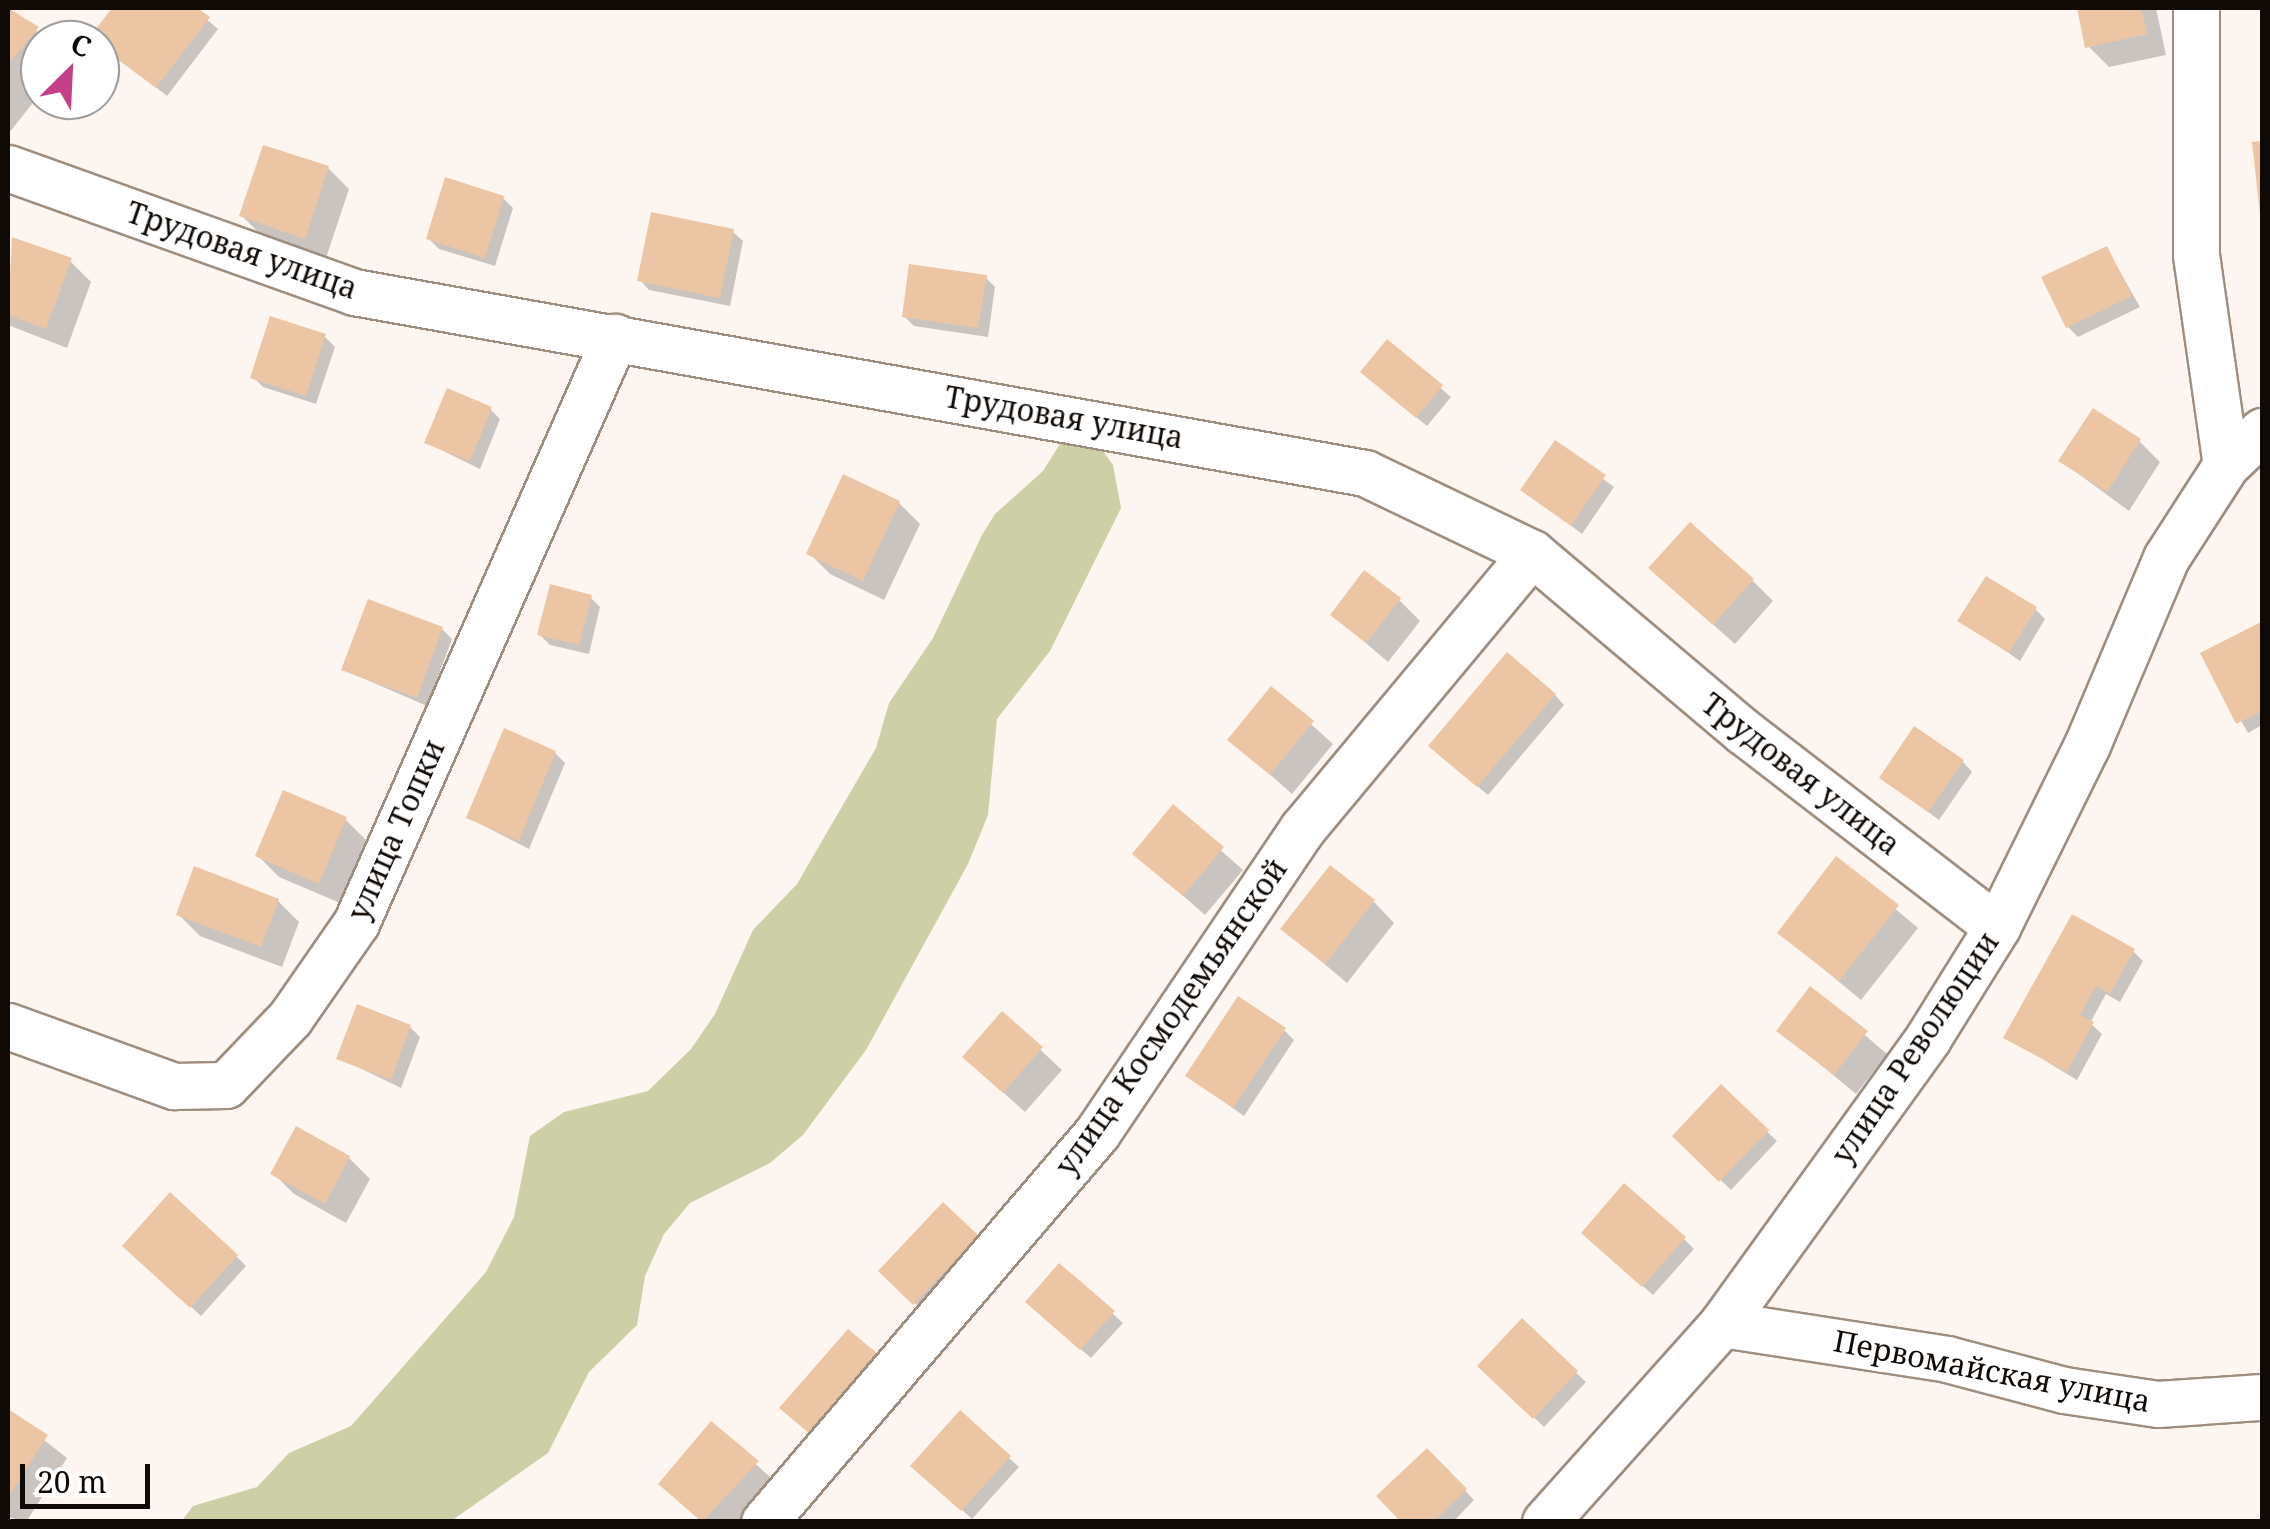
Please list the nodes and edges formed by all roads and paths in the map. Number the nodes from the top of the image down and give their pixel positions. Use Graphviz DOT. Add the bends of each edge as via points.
graph roads {
  1 [pos="2196,8"];
  2 [pos="8,168"];
  3 [pos="616,337"];
  4 [pos="2262,430"];
  5 [pos="2226,464"];
  6 [pos="1532,552"];
  7 [pos="1997,927"];
  8 [pos="8,1026"];
  9 [pos="1722,1324"];
  10 [pos="2262,1397"];
  11 [pos="764,1522"];
  12 [pos="1545,1522"];
  1 -- 5 [label="street" via="2196,254"];
  2 -- 3 [label="street, Трудовая улица" via="354,292"];
  3 -- 6 [label="street, Трудовая улица" via="1364,473"];
  3 -- 8 [label="street, улица Топки" via="356,922 290,1018 226,1085 174,1086"];
  4 -- 5 [label="street, улица Революции"];
  5 -- 7 [label="street, улица Революции" via="2166,558 2088,745"];
  6 -- 7 [label="street, Трудовая улица" via="1744,732"];
  6 -- 11 [label="street, улица Космодемьянской" via="1302,829 1098,1133"];
  7 -- 9 [label="street, улица Революции" via="1928,1038"];
  9 -- 10 [label="street, Первомайская улица" via="1947,1359 2064,1390 2158,1404"];
  9 -- 12 [label="street, улица Революции"];
}
